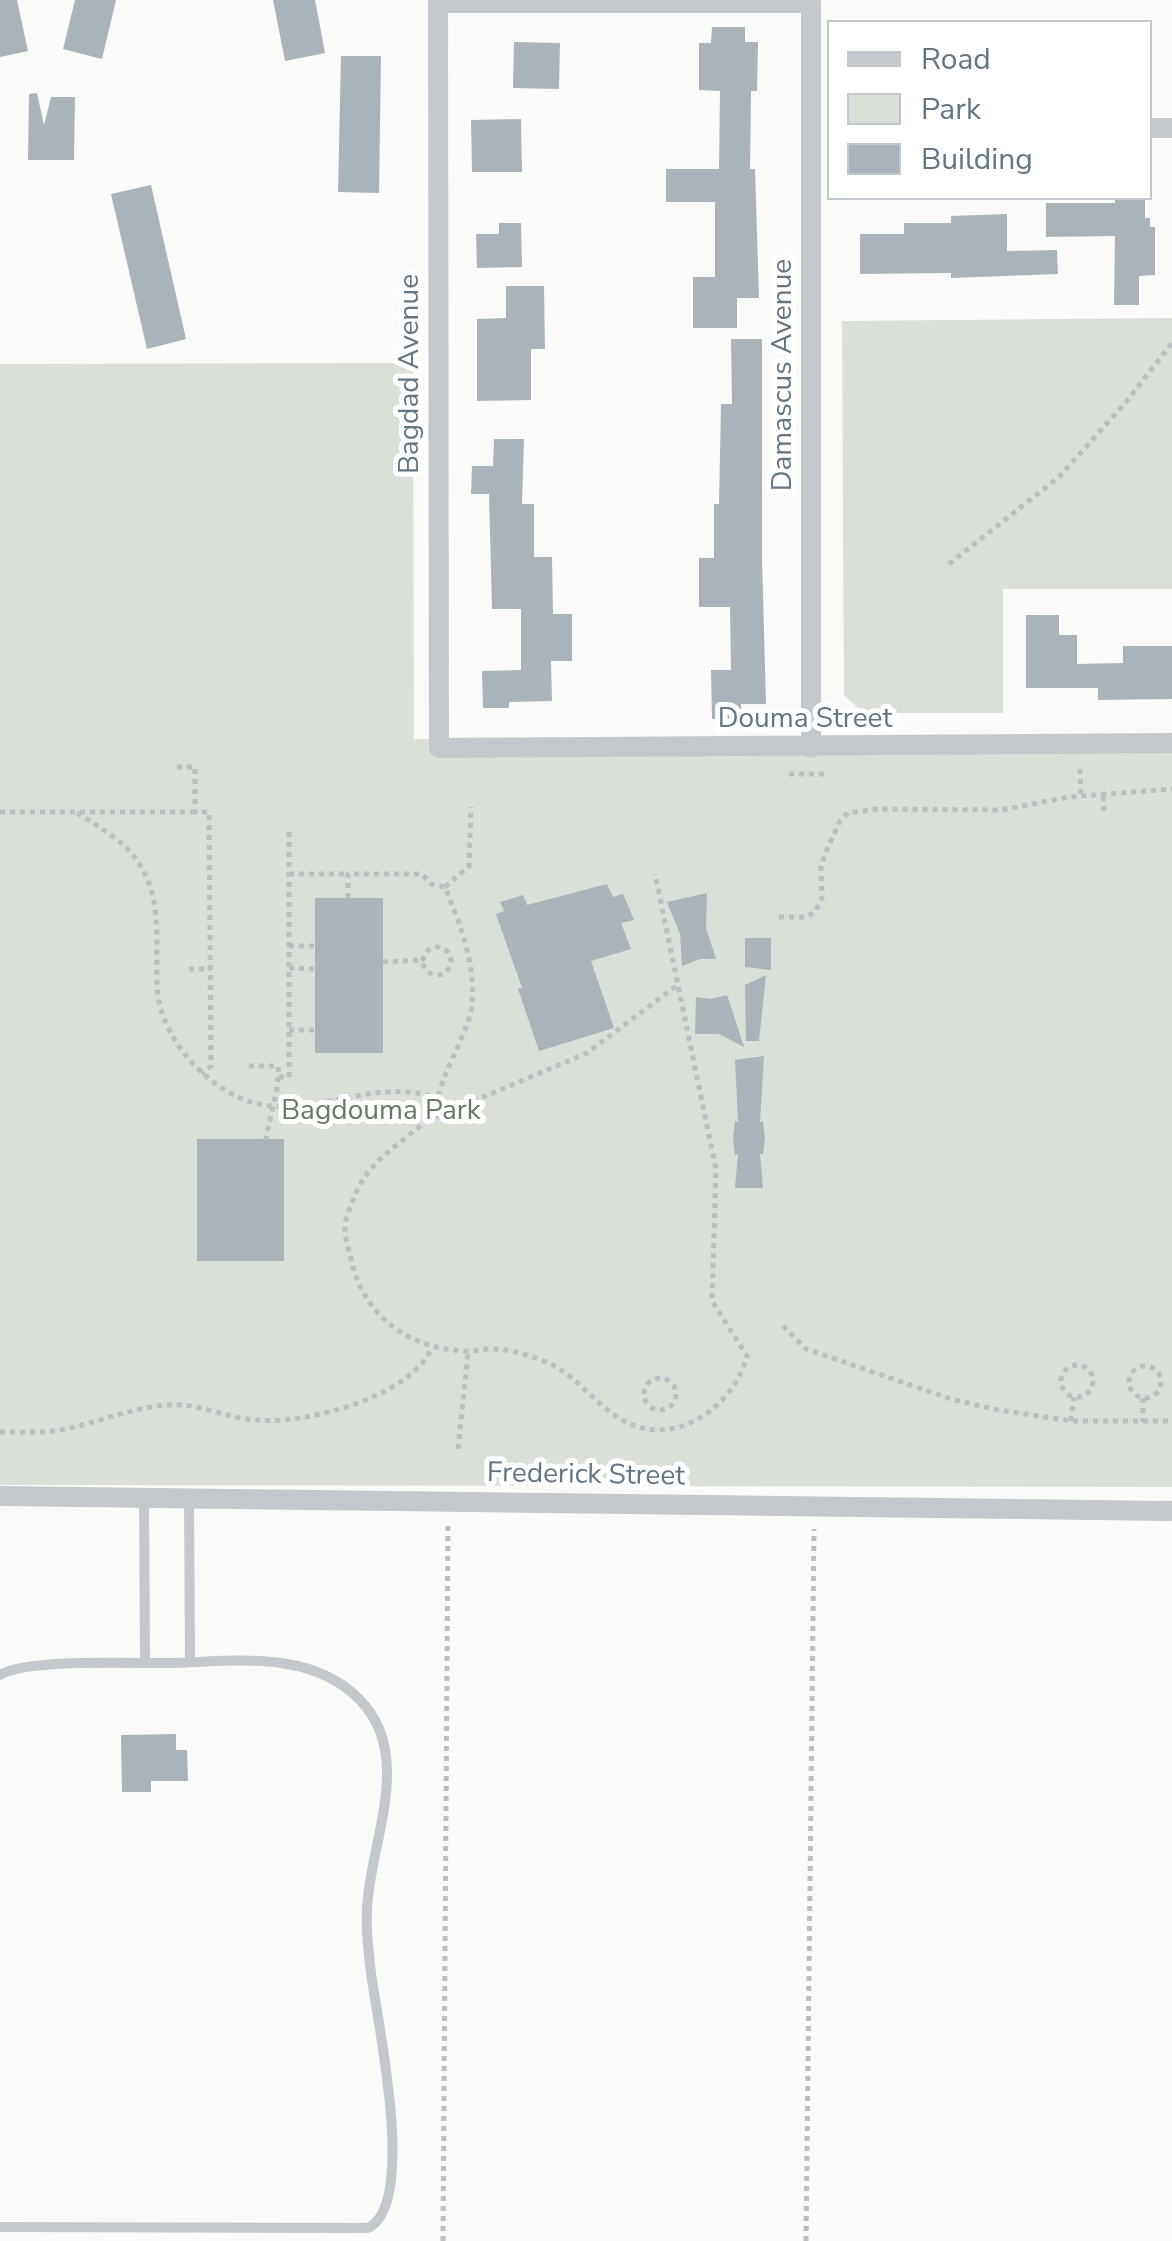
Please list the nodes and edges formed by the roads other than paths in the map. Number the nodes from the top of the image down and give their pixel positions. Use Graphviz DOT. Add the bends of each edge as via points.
graph roads {
  1 [pos="438,2"];
  2 [pos="820,166"];
  3 [pos="1172,743"];
  4 [pos="439,748"];
  5 [pos="811,748"];
  6 [pos="0,1496"];
  7 [pos="144,1498"];
  8 [pos="189,1498"];
  9 [pos="1172,1511"];
  10 [pos="190,1662"];
  11 [pos="145,1664"];
  12 [pos="0,1675"];
  13 [pos="0,2227"];
  1 -- 2 [label="street, Damascus Avenue" via="811,3"];
  1 -- 4 [label="street, Bagdad Avenue"];
  2 -- 5 [label="street, Damascus Avenue"];
  3 -- 5 [label="street, Douma Street"];
  4 -- 5 [label="street, Douma Street"];
  6 -- 7 [label="street, Frederick Street"];
  7 -- 8 [label="street, Frederick Street"];
  7 -- 11 [label="lane"];
  8 -- 9 [label="street, Frederick Street"];
  8 -- 10 [label="lane"];
  10 -- 11 [label="lane"];
  10 -- 13 [label="lane" via="311,1668 362,1702 380,1732 386,1798 367,1936 390,2077 385,2213 378,2223 356,2229"];
  11 -- 12 [label="lane" via="9,1669"];
}
